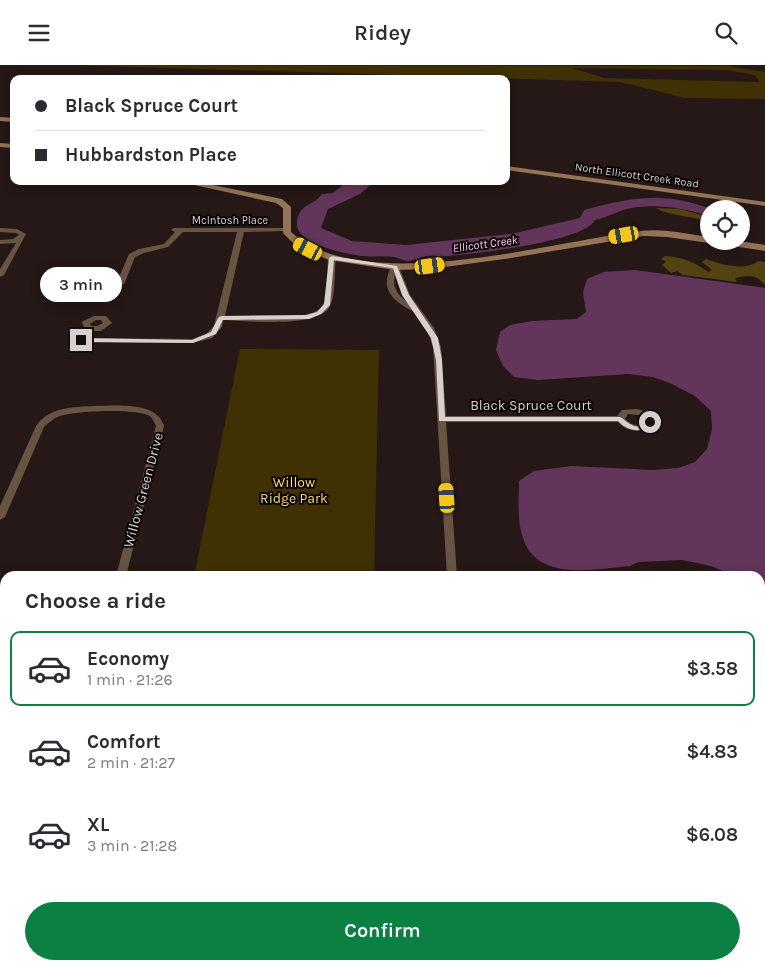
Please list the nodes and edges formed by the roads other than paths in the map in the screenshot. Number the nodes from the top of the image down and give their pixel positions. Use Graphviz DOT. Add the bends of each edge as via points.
graph roads {
  1 [pos="510,169"];
  2 [pos="200,185"];
  3 [pos="765,204"];
  4 [pos="241,230"];
  5 [pos="286,230"];
  6 [pos="0,231"];
  7 [pos="22,238"];
  8 [pos="700,239"];
  9 [pos="0,242"];
  10 [pos="750,246"];
  11 [pos="765,248"];
  12 [pos="332,258"];
  13 [pos="395,267"];
  14 [pos="0,275"];
  15 [pos="121,282"];
  16 [pos="221,318"];
  17 [pos="88,328"];
  18 [pos="442,419"];
  19 [pos="620,419"];
  20 [pos="0,488"];
  21 [pos="12,488"];
  22 [pos="0,517"];
  23 [pos="122,571"];
  24 [pos="452,571"];
  1 -- 3 [label="street, North Ellicott Creek Road"];
  2 -- 5 [label="street" via="279,201 287,207"];
  4 -- 5 [label="street, McIntosh Place"];
  4 -- 15 [label="street, McIntosh Place" via="178,230 166,246 132,255"];
  4 -- 16 [label="street"];
  5 -- 12 [label="street" via="299,244"];
  6 -- 7 [label="street" via="20,231 24,234"];
  7 -- 9 [label="street"];
  7 -- 14 [label="street"];
  8 -- 13 [label="street" via="643,233 511,255 430,266"];
  10 -- 11 [label="street"];
  12 -- 13 [label="street"];
  12 -- 16 [label="street" via="327,305 319,313 298,319"];
  13 -- 18 [label="street" via="402,287 430,328 437,347"];
  16 -- 17 [label="street" via="214,333 186,342 81,340 82,332"];
  18 -- 19 [label="street, Black Spruce Court"];
  18 -- 24 [label="street"];
  20 -- 21 [label="street"];
  21 -- 22 [label="street, Willow Green Drive"];
  21 -- 23 [label="street, Willow Green Drive" via="40,425 50,417 72,410 136,410 156,417 160,426"];
}
